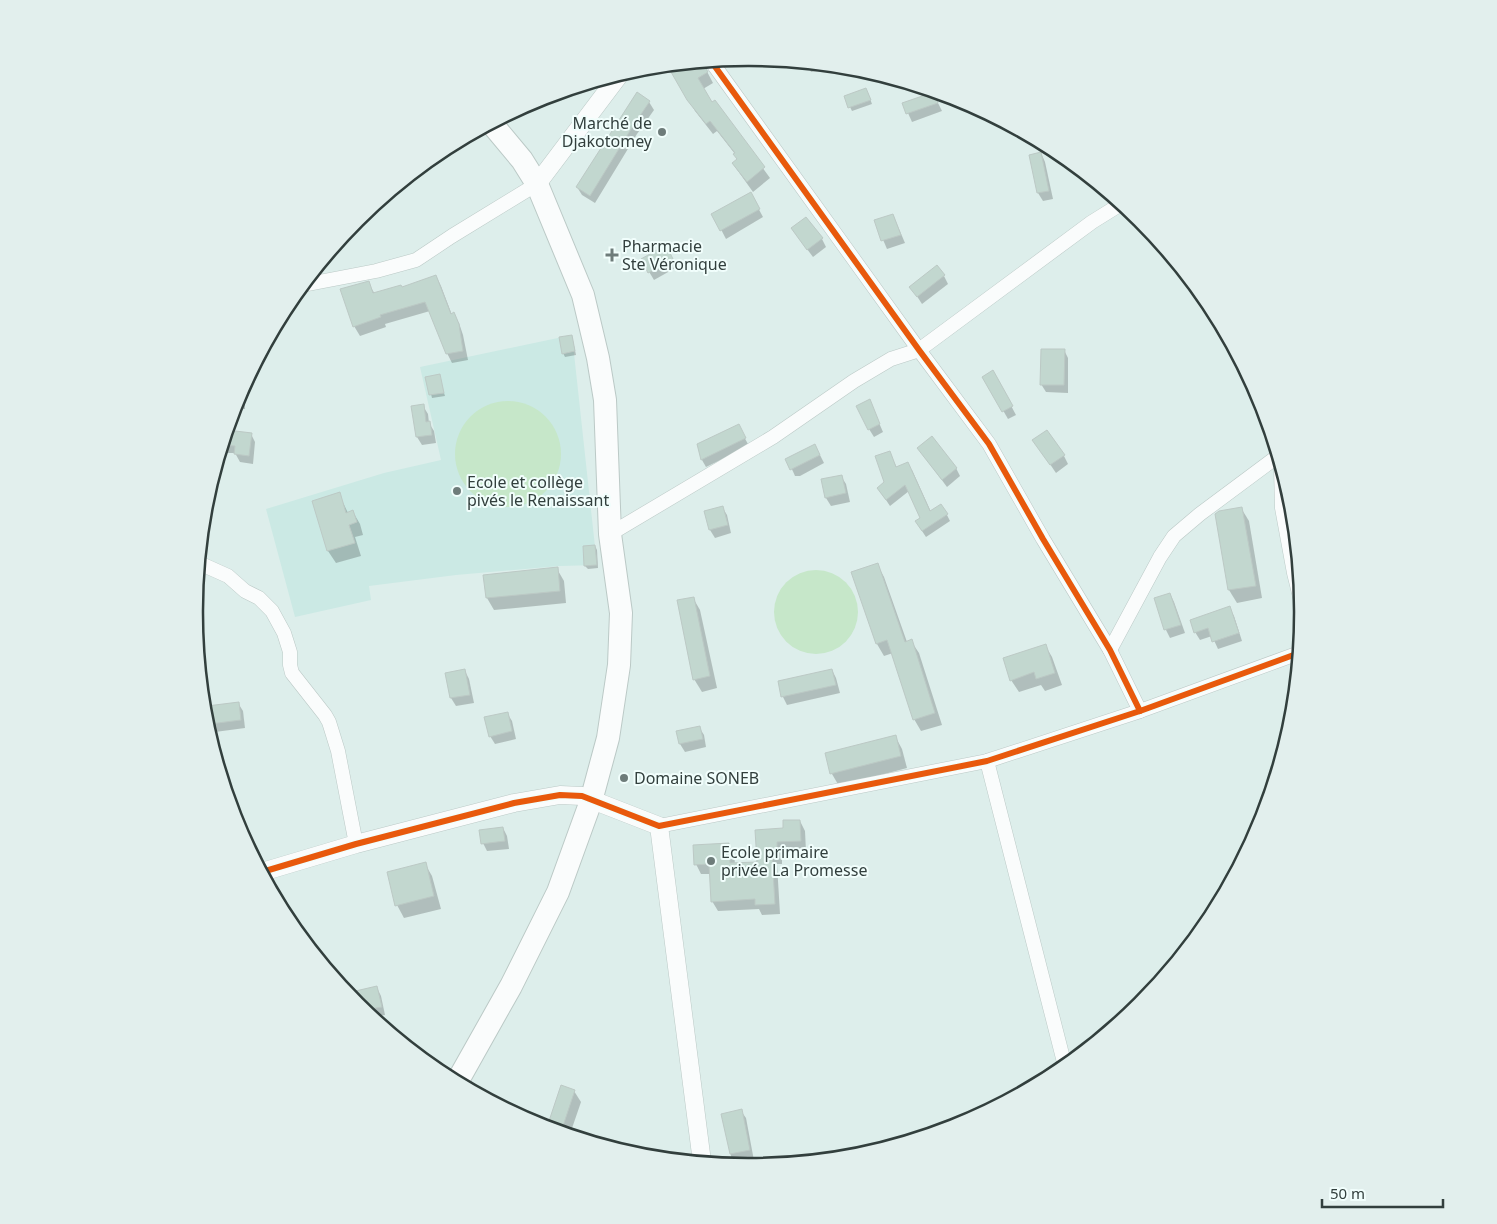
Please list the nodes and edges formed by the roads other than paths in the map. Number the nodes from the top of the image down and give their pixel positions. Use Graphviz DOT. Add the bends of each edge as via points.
graph roads {
  1 [pos="715,67"];
  2 [pos="613,84"];
  3 [pos="496,129"];
  4 [pos="537,184"];
  5 [pos="1115,208"];
  6 [pos="314,283"];
  7 [pos="919,350"];
  8 [pos="1272,460"];
  9 [pos="1282,496"];
  10 [pos="610,534"];
  11 [pos="1292,560"];
  12 [pos="205,566"];
  13 [pos="1110,650"];
  14 [pos="1292,655"];
  15 [pos="1140,712"];
  16 [pos="987,761"];
  17 [pos="591,801"];
  18 [pos="659,826"];
  19 [pos="356,844"];
  20 [pos="268,870"];
  21 [pos="1063,1058"];
  22 [pos="461,1076"];
  23 [pos="701,1156"];
  1 -- 7 [label="street"];
  2 -- 4 [label="street"];
  3 -- 4 [label="main road"];
  4 -- 6 [label="street" via="416,260 376,272"];
  4 -- 10 [label="main road" via="583,295 598,358 606,400"];
  5 -- 7 [label="street"];
  7 -- 10 [label="street" via="891,359 854,381 773,437"];
  7 -- 13 [label="street" via="989,444"];
  8 -- 13 [label="street" via="1174,536"];
  9 -- 11 [label="street"];
  10 -- 17 [label="main road" via="621,613 619,666 608,738"];
  12 -- 19 [label="street" via="228,576 245,591 260,598 284,633 292,673 325,714 332,730"];
  13 -- 15 [label="street"];
  14 -- 15 [label="street"];
  15 -- 16 [label="street"];
  16 -- 18 [label="street"];
  16 -- 21 [label="street"];
  17 -- 18 [label="street"];
  17 -- 19 [label="street" via="582,796 560,795 514,803"];
  17 -- 22 [label="main road" via="558,892 511,986"];
  18 -- 23 [label="street"];
  19 -- 20 [label="street"];
}
